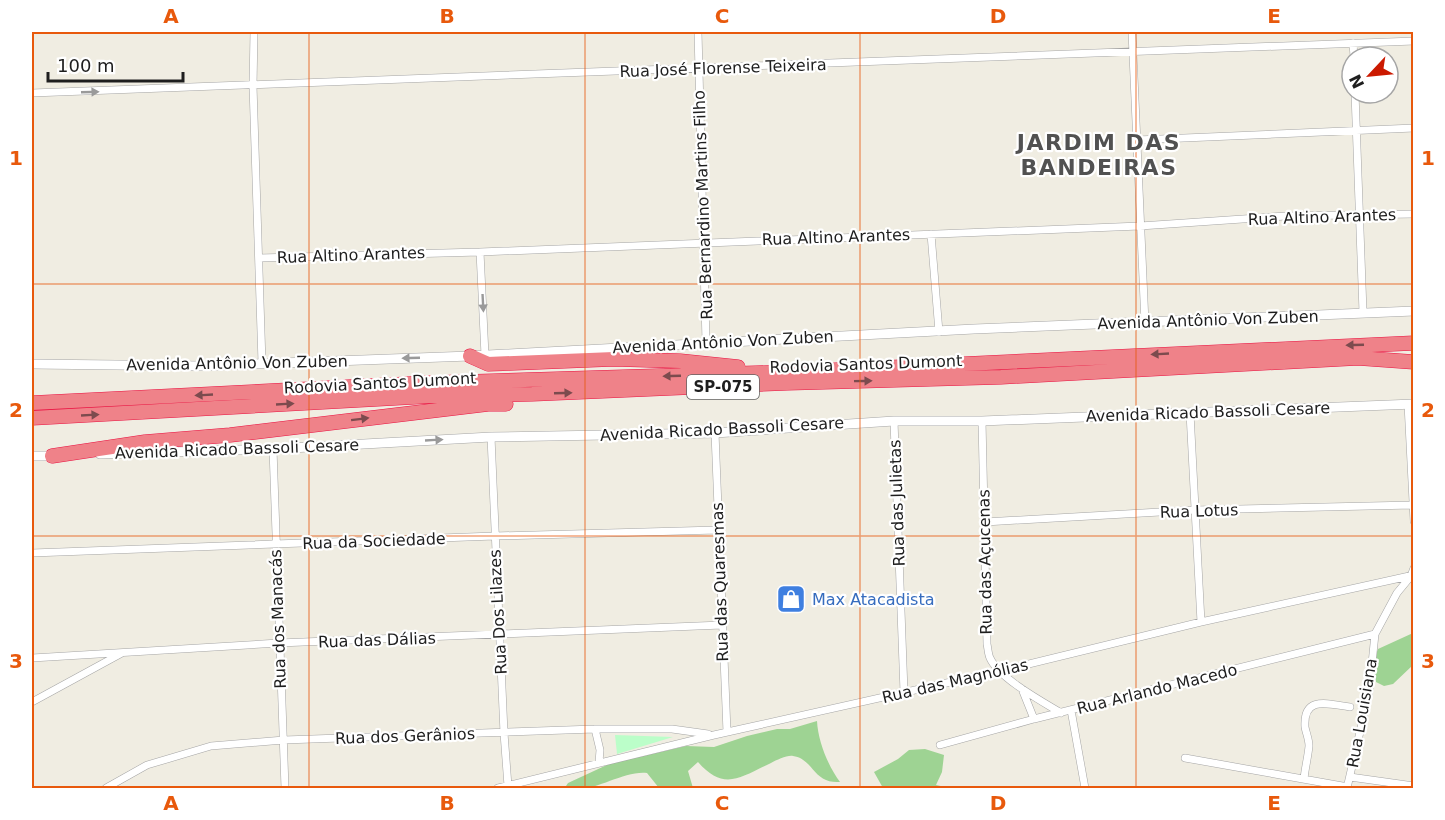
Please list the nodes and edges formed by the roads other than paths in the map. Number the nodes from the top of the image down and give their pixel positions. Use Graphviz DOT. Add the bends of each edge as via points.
graph roads {
  1 [pos="254,32"];
  2 [pos="698,32"];
  3 [pos="1132,32"];
  4 [pos="1413,41"];
  5 [pos="1353,43"];
  6 [pos="1133,52"];
  7 [pos="699,69"];
  8 [pos="254,86"];
  9 [pos="32,93"];
  10 [pos="1355,105"];
  11 [pos="1413,128"];
  12 [pos="1356,130"];
  13 [pos="1137,140"];
  14 [pos="1413,214"];
  15 [pos="1361,215"];
  16 [pos="1140,226"];
  17 [pos="931,234"];
  18 [pos="704,242"];
  19 [pos="480,252"];
  20 [pos="259,258"];
  21 [pos="1413,311"];
  22 [pos="1364,312"];
  23 [pos="1145,323"];
  24 [pos="939,332"];
  25 [pos="706,342"];
  26 [pos="1413,344"];
  27 [pos="485,355"];
  28 [pos="470,356"];
  29 [pos="1413,362"];
  30 [pos="262,363"];
  31 [pos="32,364"];
  32 [pos="794,372"];
  33 [pos="532,394"];
  34 [pos="32,403"];
  35 [pos="1411,404"];
  36 [pos="1190,413"];
  37 [pos="32,418"];
  38 [pos="894,421"];
  39 [pos="982,421"];
  40 [pos="715,433"];
  41 [pos="491,437"];
  42 [pos="273,449"];
  43 [pos="32,456"];
  44 [pos="52,456"];
  45 [pos="1413,505"];
  46 [pos="1195,510"];
  47 [pos="1413,521"];
  48 [pos="985,522"];
  49 [pos="717,530"];
  50 [pos="495,536"];
  51 [pos="275,545"];
  52 [pos="32,554"];
  53 [pos="1413,573"];
  54 [pos="1201,622"];
  55 [pos="722,625"];
  56 [pos="1375,634"];
  57 [pos="500,636"];
  58 [pos="279,643"];
  59 [pos="124,652"];
  60 [pos="32,658"];
  61 [pos="1000,671"];
  62 [pos="1022,688"];
  63 [pos="904,692"];
  64 [pos="32,702"];
  65 [pos="1350,707"];
  66 [pos="1071,710"];
  67 [pos="1061,712"];
  68 [pos="1034,719"];
  69 [pos="595,729"];
  70 [pos="727,732"];
  71 [pos="504,733"];
  72 [pos="714,735"];
  73 [pos="284,741"];
  74 [pos="940,745"];
  75 [pos="1185,758"];
  76 [pos="598,762"];
  77 [pos="1350,777"];
  78 [pos="1304,779"];
  79 [pos="508,786"];
  80 [pos="1413,786"];
  81 [pos="1348,788"];
  82 [pos="106,789"];
  83 [pos="285,789"];
  84 [pos="498,789"];
  85 [pos="1085,789"];
  1 -- 8 [label="street"];
  2 -- 7 [label="street, Rua Bernardino Martins Filho"];
  3 -- 6 [label="street"];
  4 -- 5 [label="street, Rua José Florense Teixeira"];
  5 -- 6 [label="street, Rua José Florense Teixeira"];
  6 -- 7 [label="street, Rua José Florense Teixeira"];
  6 -- 13 [label="street"];
  7 -- 8 [label="street, Rua José Florense Teixeira"];
  7 -- 18 [label="street, Rua Bernardino Martins Filho"];
  9 -- 8 [label="street, Rua José Florense Teixeira, one-way"];
  8 -- 20 [label="street"];
  10 -- 12 [label="street"];
  11 -- 12 [label="street"];
  12 -- 13 [label="street"];
  12 -- 15 [label="street"];
  13 -- 16 [label="street"];
  14 -- 15 [label="street, Rua Altino Arantes"];
  15 -- 16 [label="street, Rua Altino Arantes"];
  15 -- 22 [label="street"];
  16 -- 17 [label="street, Rua Altino Arantes"];
  16 -- 23 [label="street"];
  17 -- 18 [label="street, Rua Altino Arantes"];
  17 -- 24 [label="street"];
  18 -- 19 [label="street, Rua Altino Arantes"];
  18 -- 25 [label="street, Rua Bernardino Martins Filho"];
  19 -- 20 [label="street, Rua Altino Arantes"];
  19 -- 27 [label="street, one-way"];
  20 -- 30 [label="street"];
  21 -- 22 [label="street, Avenida Antônio Von Zuben"];
  22 -- 23 [label="street, Avenida Antônio Von Zuben"];
  23 -- 24 [label="street, Avenida Antônio Von Zuben"];
  24 -- 25 [label="street, Avenida Antônio Von Zuben"];
  25 -- 27 [label="street, Avenida Antônio Von Zuben"];
  26 -- 32 [label="highway, Rodovia Santos Dumont / SP-075, one-way"];
  27 -- 28 [label="street, Avenida Antônio Von Zuben"];
  28 -- 30 [label="street, Avenida Antônio Von Zuben, one-way"];
  28 -- 32 [label="highway" via="488,364 614,359"];
  33 -- 29 [label="highway, Rodovia Santos Dumont / SP-075, one-way" via="1358,358"];
  30 -- 31 [label="street, Avenida Antônio Von Zuben"];
  32 -- 34 [label="highway, Rodovia Santos Dumont / SP-075, one-way" via="427,383"];
  37 -- 33 [label="highway, Rodovia Santos Dumont / SP-075, one-way"];
  44 -- 33 [label="highway, one-way" via="145,442 512,404"];
  35 -- 36 [label="street, Avenida Ricado Bassoli Cesare"];
  35 -- 45 [label="street" via="1409,455"];
  36 -- 39 [label="street, Avenida Ricado Bassoli Cesare"];
  36 -- 46 [label="street"];
  38 -- 39 [label="street, Avenida Ricado Bassoli Cesare"];
  38 -- 40 [label="street, Avenida Ricado Bassoli Cesare"];
  38 -- 63 [label="street, Rua das Julietas"];
  39 -- 48 [label="street, Rua das Açucenas"];
  40 -- 41 [label="street, Avenida Ricado Bassoli Cesare"];
  40 -- 49 [label="street, Rua das Quaresmas"];
  42 -- 41 [label="street, Avenida Ricado Bassoli Cesare, one-way"];
  41 -- 50 [label="street, Rua Dos Lilazes"];
  42 -- 44 [label="street, Avenida Ricado Bassoli Cesare"];
  42 -- 51 [label="street, Rua dos Manacás"];
  43 -- 44 [label="street, Avenida Ricado Bassoli Cesare"];
  45 -- 46 [label="street, Rua Lotus"];
  45 -- 47 [label="street"];
  46 -- 48 [label="street, Rua Lotus"];
  46 -- 54 [label="street"];
  48 -- 61 [label="street, Rua das Açucenas" via="987,644 990,658"];
  49 -- 50 [label="street, Rua da Sociedade"];
  49 -- 55 [label="street, Rua das Quaresmas"];
  50 -- 51 [label="street, Rua da Sociedade"];
  50 -- 57 [label="street, Rua Dos Lilazes"];
  51 -- 52 [label="street, Rua da Sociedade"];
  51 -- 58 [label="street, Rua dos Manacás"];
  53 -- 54 [label="street, Rua das Magnólias"];
  53 -- 56 [label="street, Rua Louisiana" via="1397,592"];
  54 -- 61 [label="street, Rua das Magnólias"];
  55 -- 57 [label="street, Rua das Dálias"];
  55 -- 70 [label="street, Rua das Quaresmas"];
  56 -- 66 [label="street, Rua Arlando Macedo"];
  56 -- 77 [label="street, Rua Louisiana" via="1369,693"];
  57 -- 58 [label="street, Rua das Dálias"];
  57 -- 71 [label="street, Rua Dos Lilazes"];
  58 -- 59 [label="street, Rua das Dálias"];
  58 -- 73 [label="street, Rua dos Manacás"];
  59 -- 60 [label="street, Rua das Dálias"];
  59 -- 64 [label="street"];
  61 -- 62 [label="street, Rua das Açucenas"];
  61 -- 63 [label="street, Rua das Magnólias"];
  62 -- 67 [label="street, Rua das Açucenas"];
  62 -- 68 [label="street"];
  63 -- 70 [label="street, Rua das Magnólias"];
  65 -- 78 [label="street" via="1318,703 1310,706 1306,713 1309,744"];
  66 -- 67 [label="street, Rua Arlando Macedo"];
  66 -- 85 [label="street"];
  67 -- 68 [label="street, Rua Arlando Macedo"];
  68 -- 74 [label="street, Rua Arlando Macedo"];
  69 -- 71 [label="street, Rua dos Gerânios"];
  69 -- 72 [label="street, Rua dos Gerânios" via="672,729"];
  69 -- 76 [label="street" via="600,750"];
  70 -- 72 [label="street, Rua das Magnólias"];
  71 -- 73 [label="street, Rua dos Gerânios"];
  71 -- 79 [label="street, Rua Dos Lilazes"];
  72 -- 76 [label="street, Rua das Magnólias"];
  73 -- 82 [label="street, Rua dos Gerânios" via="211,746 147,765"];
  73 -- 83 [label="street, Rua dos Manacás"];
  75 -- 78 [label="street"];
  76 -- 79 [label="street, Rua das Magnólias"];
  77 -- 80 [label="street"];
  77 -- 81 [label="street, Rua Louisiana"];
  78 -- 81 [label="street"];
  79 -- 84 [label="street, Rua das Magnólias"];
}
